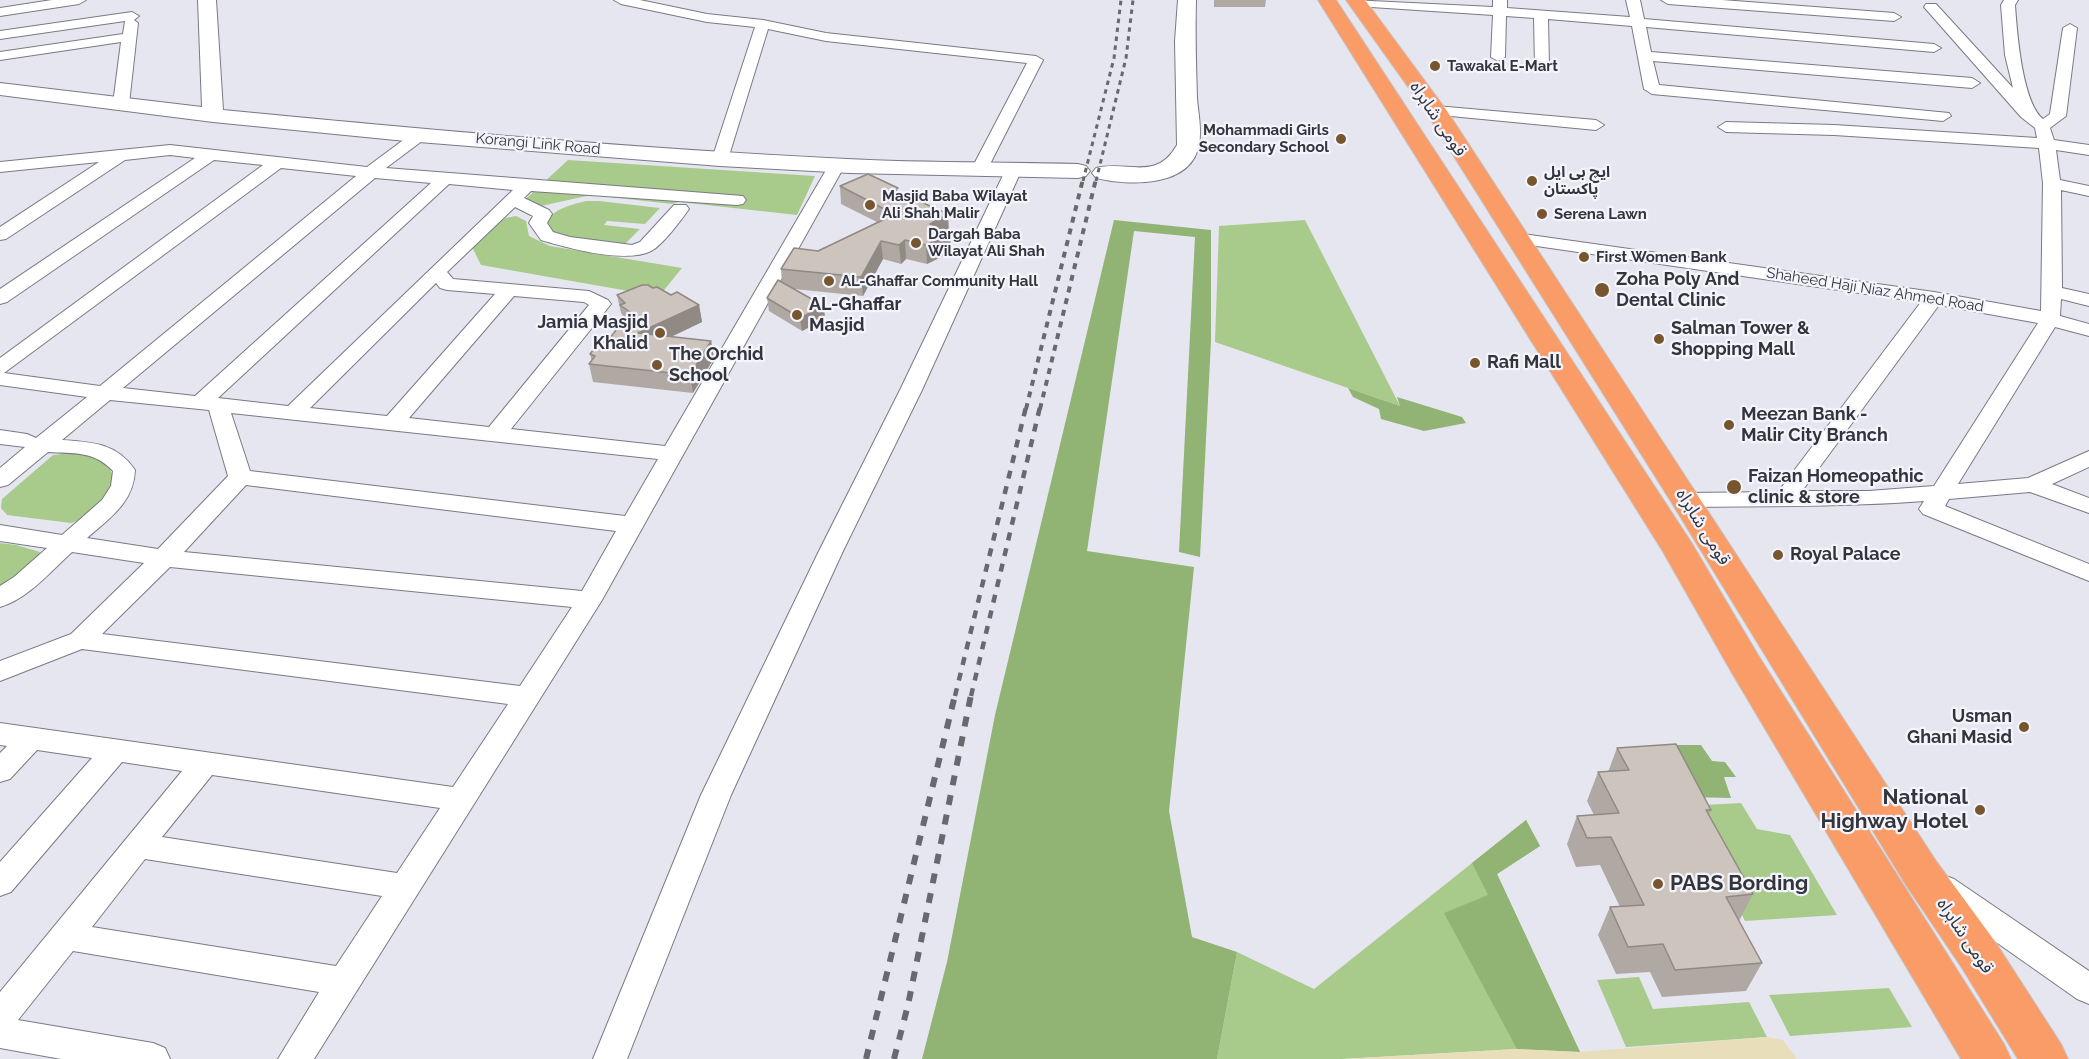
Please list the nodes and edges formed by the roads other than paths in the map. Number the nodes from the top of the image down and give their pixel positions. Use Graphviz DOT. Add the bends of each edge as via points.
graph roads {
  1 [pos="79,0"];
  2 [pos="132,0"];
  3 [pos="207,0"];
  4 [pos="621,0"];
  5 [pos="1187,0"];
  6 [pos="1633,0"];
  7 [pos="1668,0"];
  8 [pos="2011,0"];
  9 [pos="1346,1"];
  10 [pos="1438,3"];
  11 [pos="1785,5"];
  12 [pos="1500,6"];
  13 [pos="1931,7"];
  14 [pos="0,12"];
  15 [pos="1541,14"];
  16 [pos="132,16"];
  17 [pos="1894,17"];
  18 [pos="763,24"];
  19 [pos="1639,24"];
  20 [pos="2070,28"];
  21 [pos="0,35"];
  22 [pos="129,37"];
  23 [pos="1934,48"];
  24 [pos="1803,54"];
  25 [pos="0,56"];
  26 [pos="1646,56"];
  27 [pos="1498,57"];
  28 [pos="1542,66"];
  29 [pos="1972,84"];
  30 [pos="0,89"];
  31 [pos="122,104"];
  32 [pos="1821,104"];
  33 [pos="1436,111"];
  34 [pos="2027,114"];
  35 [pos="213,115"];
  36 [pos="1943,116"];
  37 [pos="1596,124"];
  38 [pos="2042,126"];
  39 [pos="1726,127"];
  40 [pos="1834,130"];
  41 [pos="413,135"];
  42 [pos="2047,144"];
  43 [pos="2089,150"];
  44 [pos="212,154"];
  45 [pos="120,156"];
  46 [pos="720,159"];
  47 [pos="278,162"];
  48 [pos="25,165"];
  49 [pos="837,165"];
  50 [pos="0,167"];
  51 [pos="980,168"];
  52 [pos="1014,169"];
  53 [pos="1078,171"];
  54 [pos="364,172"];
  55 [pos="1104,173"];
  56 [pos="445,179"];
  57 [pos="0,180"];
  58 [pos="2052,183"];
  59 [pos="2089,191"];
  60 [pos="520,192"];
  61 [pos="737,200"];
  62 [pos="680,209"];
  63 [pos="0,235"];
  64 [pos="1516,238"];
  65 [pos="436,272"];
  66 [pos="509,290"];
  67 [pos="2052,291"];
  68 [pos="0,298"];
  69 [pos="1934,298"];
  70 [pos="2089,300"];
  71 [pos="2050,319"];
  72 [pos="2089,330"];
  73 [pos="0,368"];
  74 [pos="0,379"];
  75 [pos="98,392"];
  76 [pos="210,403"];
  77 [pos="294,412"];
  78 [pos="392,424"];
  79 [pos="495,434"];
  80 [pos="0,437"];
  81 [pos="35,443"];
  82 [pos="673,454"];
  83 [pos="2089,458"];
  84 [pos="0,463"];
  85 [pos="240,477"];
  86 [pos="0,480"];
  87 [pos="2032,485"];
  88 [pos="1941,492"];
  89 [pos="1686,500"];
  90 [pos="1784,500"];
  91 [pos="2089,506"];
  92 [pos="632,525"];
  93 [pos="0,532"];
  94 [pos="67,543"];
  95 [pos="164,558"];
  96 [pos="2089,573"];
  97 [pos="0,598"];
  98 [pos="589,600"];
  99 [pos="80,640"];
  100 [pos="0,672"];
  101 [pos="527,697"];
  102 [pos="0,734"];
  103 [pos="31,738"];
  104 [pos="116,750"];
  105 [pos="205,763"];
  106 [pos="0,771"];
  107 [pos="1869,789"];
  108 [pos="1826,796"];
  109 [pos="461,800"];
  110 [pos="138,846"];
  111 [pos="1922,873"];
  112 [pos="0,883"];
  113 [pos="405,887"];
  114 [pos="65,936"];
  115 [pos="344,982"];
  116 [pos="2089,989"];
  117 [pos="0,1017"];
  118 [pos="0,1033"];
  119 [pos="153,1059"];
  120 [pos="296,1059"];
  121 [pos="610,1059"];
  122 [pos="1987,1059"];
  123 [pos="2044,1059"];
  1 -- 14 [label="street"];
  2 -- 16 [label="street"];
  3 -- 35 [label="main road"];
  4 -- 18 [label="street"];
  5 -- 55 [label="main road" via="1188,145 1179,162 1166,171 1143,175"];
  6 -- 19 [label="street"];
  7 -- 11 [label="street"];
  8 -- 34 [label="street" via="2008,5 2012,56"];
  9 -- 10 [label="street"];
  9 -- 33 [label="highway, قومی شاہراہ"];
  9 -- 108 [label="highway, قومی شاہراہ"];
  10 -- 12 [label="street"];
  11 -- 17 [label="street"];
  11 -- 24 [label="street"];
  12 -- 15 [label="street"];
  12 -- 27 [label="street"];
  13 -- 34 [label="street"];
  15 -- 19 [label="street"];
  15 -- 28 [label="street"];
  16 -- 21 [label="street"];
  16 -- 22 [label="street"];
  18 -- 46 [label="street"];
  18 -- 51 [label="street" via="826,37 1036,60"];
  19 -- 24 [label="street"];
  19 -- 26 [label="street"];
  20 -- 38 [label="street" via="2058,116"];
  22 -- 25 [label="street"];
  22 -- 31 [label="street"];
  23 -- 24 [label="street"];
  24 -- 26 [label="street"];
  24 -- 29 [label="street"];
  24 -- 32 [label="street"];
  26 -- 32 [label="street" via="1652,89"];
  30 -- 31 [label="main road, Korangi Link Road"];
  31 -- 35 [label="main road, Korangi Link Road"];
  32 -- 36 [label="street"];
  32 -- 40 [label="street"];
  33 -- 37 [label="street"];
  33 -- 64 [label="highway, قومی شاہراہ"];
  34 -- 38 [label="street"];
  35 -- 41 [label="main road, Korangi Link Road"];
  38 -- 42 [label="street"];
  39 -- 40 [label="street"];
  40 -- 42 [label="street"];
  41 -- 46 [label="main road, Korangi Link Road"];
  41 -- 54 [label="street"];
  42 -- 43 [label="street"];
  42 -- 58 [label="street"];
  44 -- 45 [label="street" via="170,150"];
  44 -- 47 [label="street"];
  44 -- 68 [label="street"];
  45 -- 48 [label="street"];
  45 -- 63 [label="street"];
  46 -- 49 [label="main road, Korangi Link Road"];
  47 -- 54 [label="street"];
  47 -- 73 [label="street"];
  48 -- 50 [label="street"];
  48 -- 57 [label="street"];
  49 -- 51 [label="main road, Korangi Link Road"];
  49 -- 82 [label="street"];
  51 -- 52 [label="main road, Korangi Link Road"];
  52 -- 53 [label="main road, Korangi Link Road"];
  52 -- 121 [label="street" via="716,795"];
  54 -- 56 [label="street"];
  54 -- 75 [label="street"];
  56 -- 60 [label="street"];
  56 -- 76 [label="street"];
  58 -- 59 [label="street"];
  58 -- 67 [label="street"];
  60 -- 61 [label="street"];
  60 -- 62 [label="street" via="543,214 538,223 547,236 633,252 647,246"];
  60 -- 65 [label="street"];
  64 -- 69 [label="street, Shaheed Haji Niaz Ahmed Road"];
  64 -- 89 [label="highway, قومی شاہراہ"];
  65 -- 66 [label="street" via="447,284"];
  65 -- 77 [label="street"];
  66 -- 78 [label="street"];
  66 -- 79 [label="street" via="589,297 601,304"];
  67 -- 70 [label="street"];
  67 -- 71 [label="street"];
  69 -- 71 [label="street, Shaheed Haji Niaz Ahmed Road"];
  69 -- 90 [label="street"];
  71 -- 72 [label="street, Shaheed Haji Niaz Ahmed Road"];
  71 -- 88 [label="street"];
  74 -- 75 [label="street"];
  75 -- 76 [label="street"];
  75 -- 81 [label="street"];
  76 -- 77 [label="street"];
  76 -- 85 [label="street"];
  77 -- 78 [label="street"];
  78 -- 79 [label="street"];
  79 -- 82 [label="street"];
  80 -- 81 [label="street"];
  81 -- 84 [label="street"];
  81 -- 86 [label="street"];
  81 -- 94 [label="street" via="87,448 110,455 124,470 123,487 110,506"];
  82 -- 92 [label="street"];
  83 -- 87 [label="street"];
  85 -- 92 [label="street"];
  85 -- 95 [label="street"];
  87 -- 88 [label="street"];
  87 -- 91 [label="street"];
  88 -- 90 [label="street"];
  88 -- 96 [label="street" via="1931,509"];
  89 -- 90 [label="street"];
  89 -- 107 [label="highway, قومی شاہراہ"];
  92 -- 98 [label="street"];
  93 -- 94 [label="street"];
  94 -- 95 [label="street"];
  94 -- 97 [label="street"];
  95 -- 98 [label="street"];
  95 -- 99 [label="street"];
  98 -- 101 [label="street"];
  99 -- 100 [label="street"];
  99 -- 101 [label="street"];
  101 -- 109 [label="street"];
  102 -- 103 [label="street"];
  103 -- 104 [label="street"];
  103 -- 106 [label="street"];
  104 -- 105 [label="street"];
  104 -- 112 [label="street"];
  105 -- 109 [label="street"];
  105 -- 110 [label="street"];
  107 -- 108 [label="highway"];
  107 -- 111 [label="highway, قومی شاہراہ"];
  108 -- 122 [label="highway, قومی شاہراہ"];
  109 -- 113 [label="street"];
  110 -- 113 [label="street"];
  110 -- 114 [label="street"];
  111 -- 116 [label="street"];
  111 -- 123 [label="highway, قومی شاہراہ"];
  113 -- 115 [label="street"];
  114 -- 115 [label="street"];
  114 -- 117 [label="street"];
  115 -- 120 [label="street"];
  118 -- 119 [label="street"];
}
